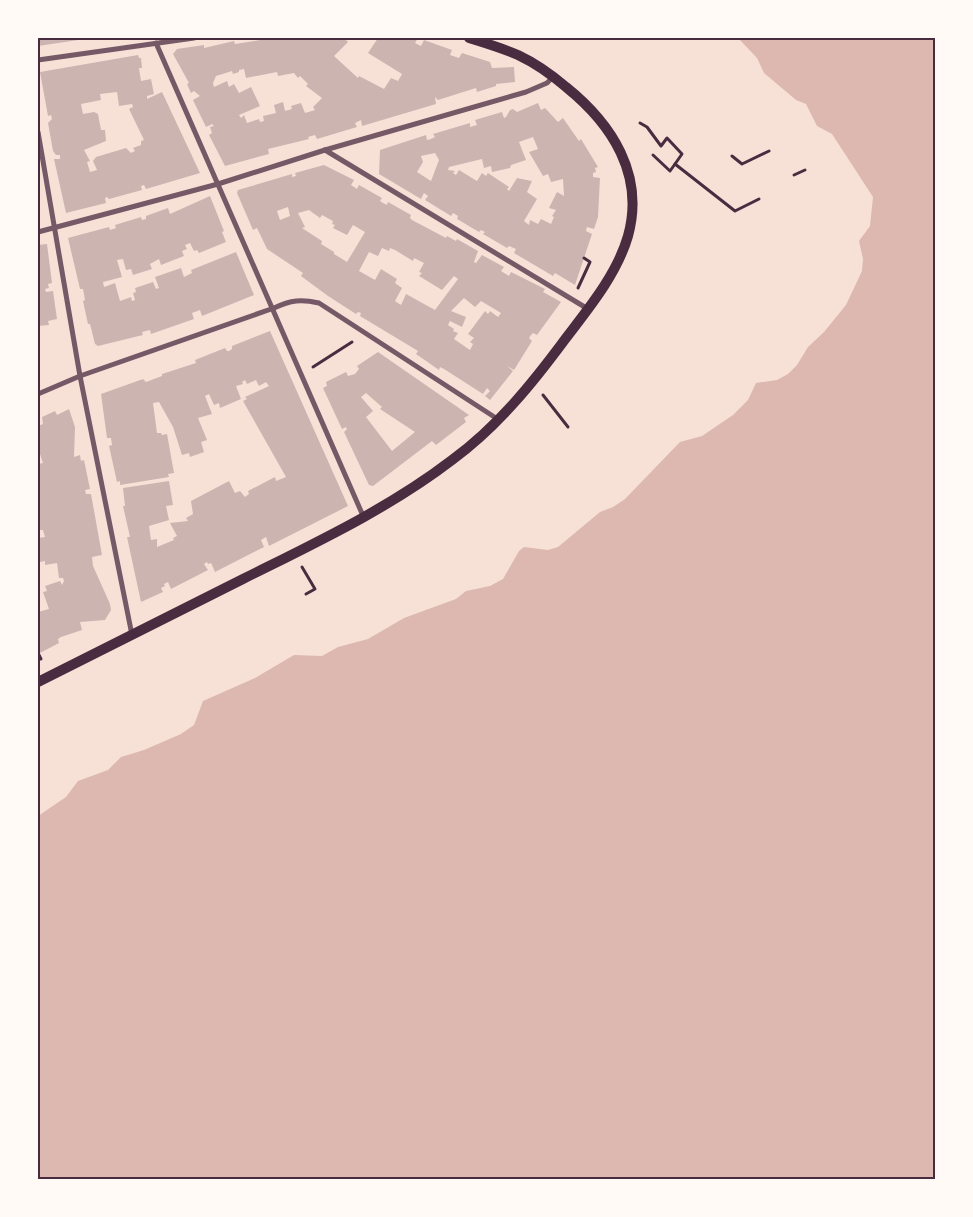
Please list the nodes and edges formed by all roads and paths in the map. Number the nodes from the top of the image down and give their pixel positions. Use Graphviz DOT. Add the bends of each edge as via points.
graph roads {
  1 [pos="194,38"];
  2 [pos="469,38"];
  3 [pos="608,38"];
  4 [pos="613,38"];
  5 [pos="156,43"];
  6 [pos="38,60"];
  7 [pos="554,77"];
  8 [pos="640,123"];
  9 [pos="38,132"];
  10 [pos="325,150"];
  11 [pos="770,151"];
  12 [pos="653,155"];
  13 [pos="732,156"];
  14 [pos="675,164"];
  15 [pos="805,170"];
  16 [pos="794,175"];
  17 [pos="218,184"];
  18 [pos="759,199"];
  19 [pos="54,229"];
  20 [pos="38,232"];
  21 [pos="584,258"];
  22 [pos="572,300"];
  23 [pos="274,308"];
  24 [pos="588,309"];
  25 [pos="366,334"];
  26 [pos="302,374"];
  27 [pos="80,376"];
  28 [pos="532,383"];
  29 [pos="38,394"];
  30 [pos="500,420"];
  31 [pos="568,427"];
  32 [pos="364,518"];
  33 [pos="292,555"];
  34 [pos="306,594"];
  35 [pos="132,635"];
  36 [pos="38,653"];
  37 [pos="41,659"];
  38 [pos="38,682"];
  1 -- 5 [label="street"];
  2 -- 7 [label="main road" via="520,56"];
  3 -- 4 [label="path"];
  5 -- 6 [label="street"];
  5 -- 17 [label="street"];
  7 -- 10 [label="street" via="526,92"];
  7 -- 24 [label="main road" via="587,104 608,128 628,167 632,192 628,237 613,270"];
  8 -- 14 [label="path" via="661,146 667,138 682,154"];
  9 -- 19 [label="street"];
  10 -- 17 [label="street"];
  10 -- 22 [label="street"];
  11 -- 13 [label="path" via="742,164"];
  12 -- 14 [label="path" via="670,171"];
  14 -- 18 [label="path" via="735,211"];
  15 -- 16 [label="path"];
  17 -- 19 [label="street"];
  17 -- 23 [label="street"];
  19 -- 20 [label="street"];
  19 -- 27 [label="street"];
  21 -- 22 [label="path" via="590,262"];
  22 -- 24 [label="street"];
  23 -- 25 [label="street" via="291,300 319,303"];
  23 -- 26 [label="street"];
  23 -- 27 [label="street"];
  24 -- 28 [label="main road"];
  25 -- 26 [label="path"];
  25 -- 30 [label="street"];
  26 -- 32 [label="street"];
  27 -- 29 [label="street"];
  27 -- 35 [label="street"];
  28 -- 30 [label="main road"];
  28 -- 31 [label="path"];
  30 -- 32 [label="main road" via="452,460"];
  32 -- 33 [label="main road"];
  33 -- 34 [label="path" via="315,589"];
  33 -- 35 [label="main road"];
  35 -- 38 [label="main road"];
  36 -- 37 [label="path"];
}
